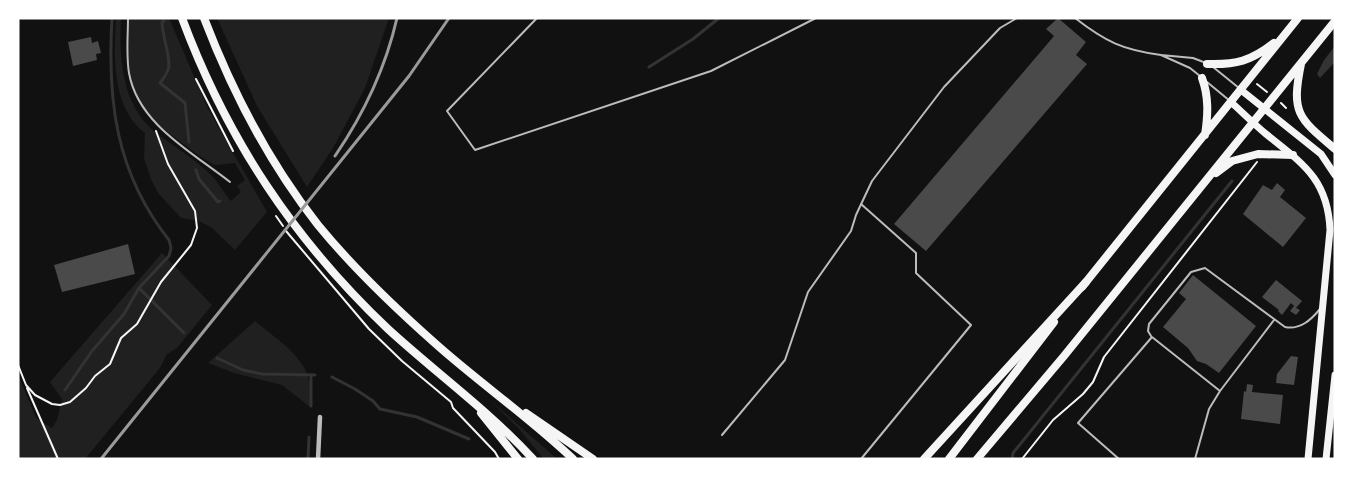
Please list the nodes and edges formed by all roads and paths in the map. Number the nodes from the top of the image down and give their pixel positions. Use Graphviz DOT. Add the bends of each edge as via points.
graph roads {
  1 [pos="128,18"];
  2 [pos="182,18"];
  3 [pos="204,18"];
  4 [pos="537,18"];
  5 [pos="816,18"];
  6 [pos="1017,18"];
  7 [pos="1075,18"];
  8 [pos="1298,18"];
  9 [pos="1335,21"];
  10 [pos="1285,35"];
  11 [pos="1161,55"];
  12 [pos="1301,63"];
  13 [pos="1208,64"];
  14 [pos="1202,78"];
  15 [pos="1241,90"];
  16 [pos="1232,103"];
  17 [pos="1264,108"];
  18 [pos="1253,122"];
  19 [pos="156,125"];
  20 [pos="1204,135"];
  21 [pos="1335,149"];
  22 [pos="1293,155"];
  23 [pos="1258,160"];
  24 [pos="1335,175"];
  25 [pos="230,182"];
  26 [pos="1203,183"];
  27 [pos="861,204"];
  28 [pos="1086,282"];
  29 [pos="1322,307"];
  30 [pos="1274,320"];
  31 [pos="1152,338"];
  32 [pos="18,364"];
  33 [pos="1335,375"];
  34 [pos="26,385"];
  35 [pos="490,388"];
  36 [pos="1220,391"];
  37 [pos="469,397"];
  38 [pos="451,402"];
  39 [pos="320,417"];
  40 [pos="722,435"];
  41 [pos="58,459"];
  42 [pos="318,459"];
  43 [pos="499,459"];
  44 [pos="518,459"];
  45 [pos="533,459"];
  46 [pos="573,459"];
  47 [pos="593,459"];
  48 [pos="861,459"];
  49 [pos="924,459"];
  50 [pos="949,459"];
  51 [pos="978,459"];
  52 [pos="1022,459"];
  53 [pos="1119,459"];
  54 [pos="1195,459"];
  55 [pos="1308,459"];
  56 [pos="1326,459"];
  1 -- 19 [label="lane" via="128,57 134,90 141,107"];
  2 -- 37 [label="main road" via="196,57 246,155 304,239 360,302"];
  3 -- 35 [label="main road" via="238,98 317,223 378,291"];
  4 -- 5 [label="lane" via="447,111 475,150 711,70"];
  6 -- 27 [label="lane" via="1000,28 944,87 872,181"];
  7 -- 11 [label="lane" via="1113,43"];
  8 -- 10 [label="main road"];
  9 -- 12 [label="main road"];
  10 -- 13 [label="main road" via="1251,59"];
  10 -- 15 [label="main road"];
  11 -- 13 [label="lane" via="1193,58"];
  11 -- 14 [label="lane"];
  12 -- 17 [label="main road"];
  12 -- 21 [label="main road" via="1296,105 1302,119"];
  13 -- 15 [label="lane"];
  14 -- 16 [label="lane"];
  14 -- 20 [label="main road" via="1208,114"];
  15 -- 16 [label="main road"];
  15 -- 17 [label="main road"];
  16 -- 18 [label="main road"];
  16 -- 20 [label="main road"];
  17 -- 18 [label="main road"];
  17 -- 24 [label="main road" via="1321,154"];
  18 -- 22 [label="main road"];
  18 -- 26 [label="main road"];
  19 -- 25 [label="lane"];
  19 -- 34 [label="path" via="160,147 197,220 191,245 161,282 137,324 121,338 110,364 70,402 48,402"];
  20 -- 28 [label="main road"];
  22 -- 26 [label="main road" via="1258,154 1232,161"];
  22 -- 29 [label="main road" via="1315,178 1329,211"];
  23 -- 52 [label="path" via="1104,357 1093,382 1053,420"];
  26 -- 51 [label="main road"];
  27 -- 40 [label="lane" via="851,231 808,292 785,360"];
  27 -- 48 [label="lane" via="916,254 916,273 971,325"];
  28 -- 49 [label="main road"];
  28 -- 50 [label="main road"];
  29 -- 30 [label="lane" via="1300,326 1285,327"];
  29 -- 55 [label="main road"];
  30 -- 31 [label="lane" via="1205,268 1191,272 1149,324"];
  30 -- 36 [label="lane"];
  31 -- 36 [label="lane"];
  31 -- 53 [label="lane" via="1078,423"];
  32 -- 34 [label="path"];
  33 -- 56 [label="main road"];
  34 -- 41 [label="path"];
  35 -- 46 [label="main road"];
  35 -- 47 [label="main road"];
  36 -- 54 [label="lane" via="1209,409"];
  37 -- 44 [label="main road"];
  37 -- 45 [label="main road"];
  38 -- 43 [label="path"];
  39 -- 42 [label="street"];
}
